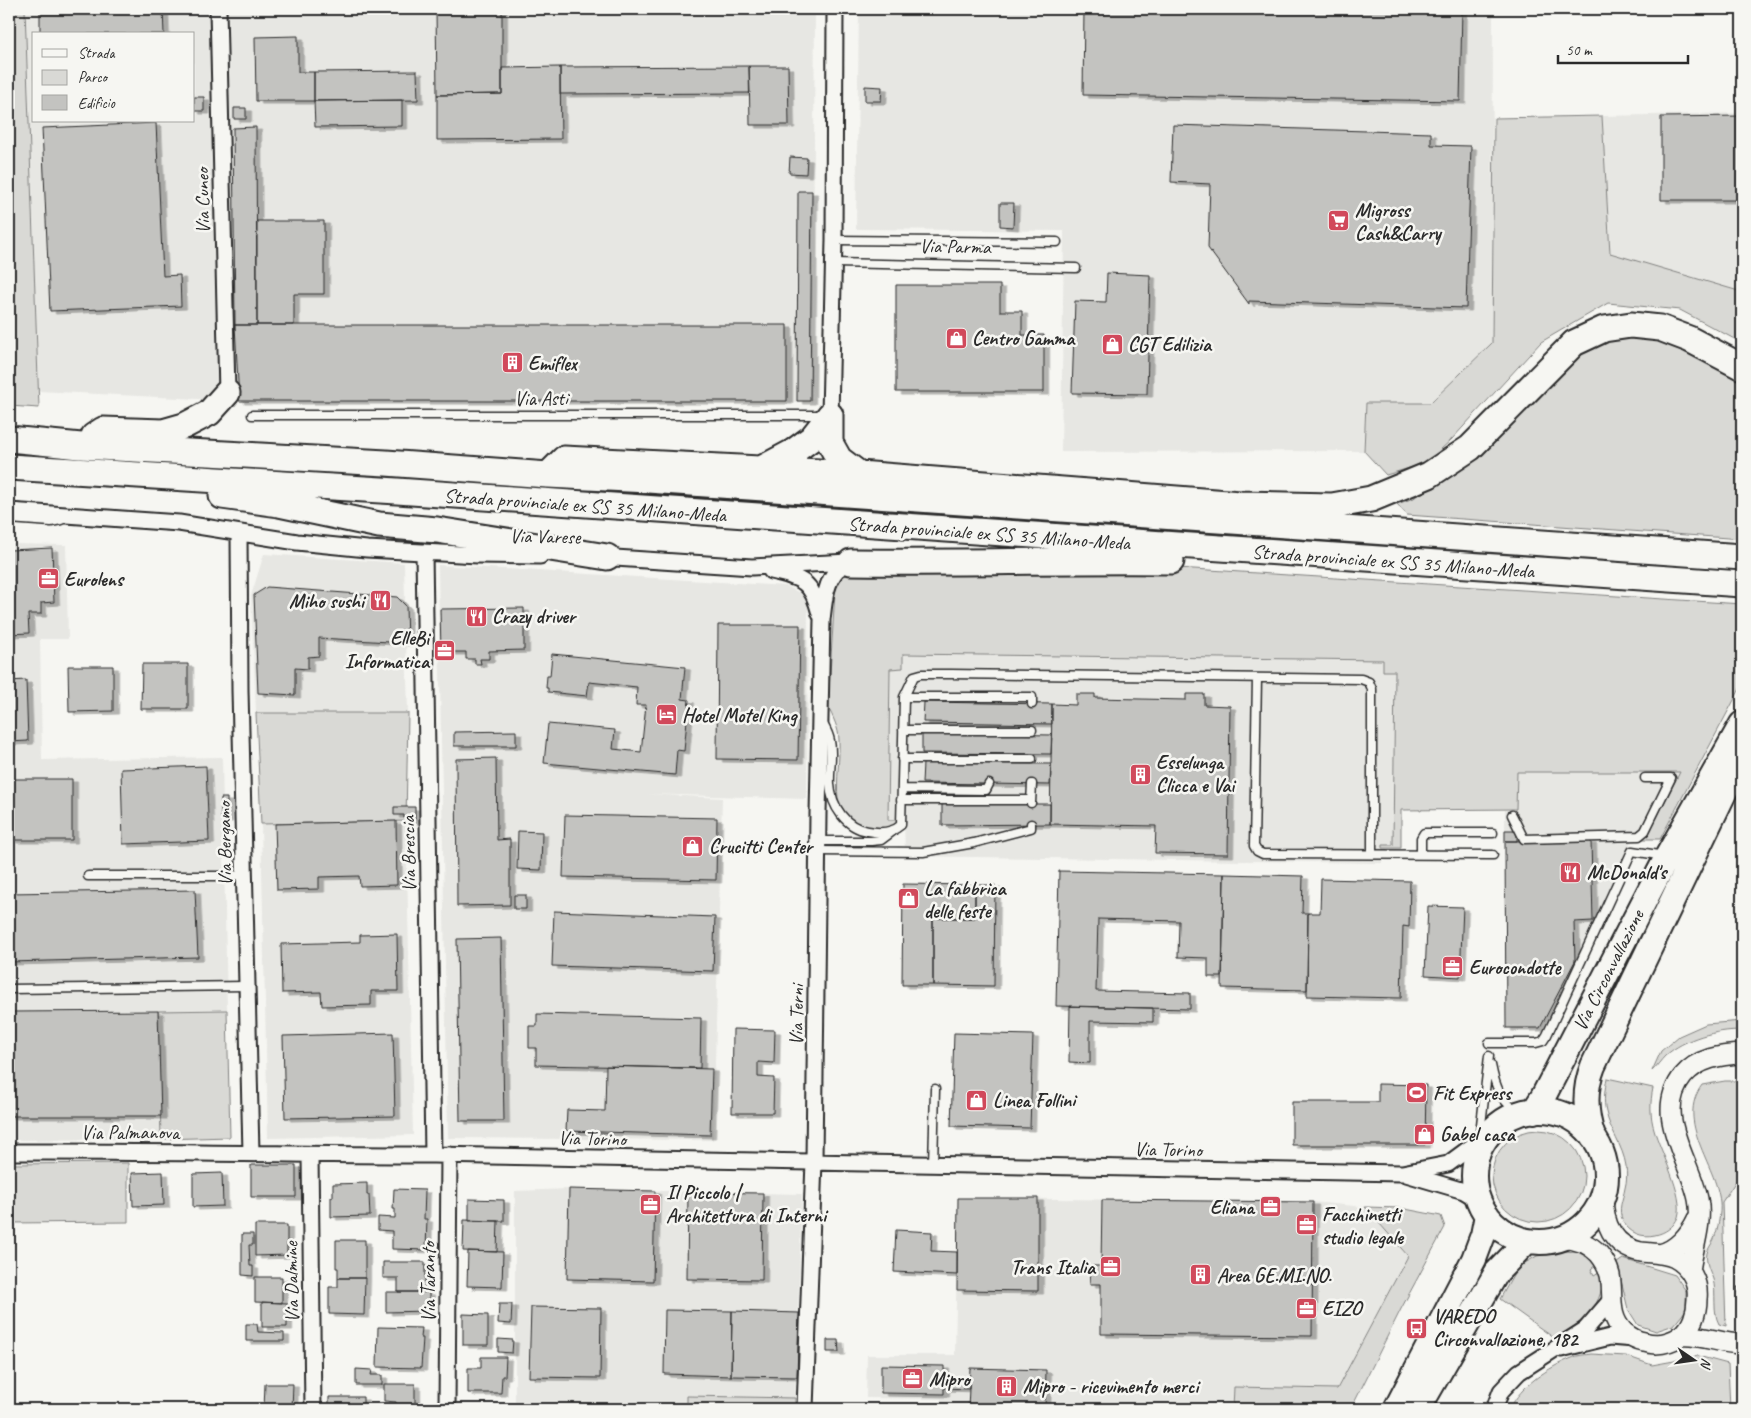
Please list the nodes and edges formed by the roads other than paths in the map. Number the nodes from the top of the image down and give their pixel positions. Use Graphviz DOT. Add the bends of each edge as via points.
graph roads {
  1 [pos="218,9"];
  2 [pos="835,9"];
  3 [pos="834,240"];
  4 [pos="1057,242"];
  5 [pos="834,263"];
  6 [pos="1076,268"];
  7 [pos="1742,367"];
  8 [pos="227,393"];
  9 [pos="252,415"];
  10 [pos="830,415"];
  11 [pos="9,440"];
  12 [pos="81,446"];
  13 [pos="19,467"];
  14 [pos="763,468"];
  15 [pos="859,474"];
  16 [pos="548,476"];
  17 [pos="9,511"];
  18 [pos="86,516"];
  19 [pos="9,518"];
  20 [pos="239,533"];
  21 [pos="424,552"];
  22 [pos="1737,556"];
  23 [pos="607,557"];
  24 [pos="851,562"];
  25 [pos="752,567"];
  26 [pos="1580,573"];
  27 [pos="1735,584"];
  28 [pos="822,620"];
  29 [pos="1256,678"];
  30 [pos="904,697"];
  31 [pos="1032,700"];
  32 [pos="819,718"];
  33 [pos="1742,724"];
  34 [pos="1032,729"];
  35 [pos="903,730"];
  36 [pos="1742,753"];
  37 [pos="902,759"];
  38 [pos="1032,759"];
  39 [pos="1729,776"];
  40 [pos="1645,778"];
  41 [pos="989,784"];
  42 [pos="1032,784"];
  43 [pos="902,789"];
  44 [pos="901,800"];
  45 [pos="1512,815"];
  46 [pos="1031,824"];
  47 [pos="895,830"];
  48 [pos="1493,833"];
  49 [pos="817,846"];
  50 [pos="1372,854"];
  51 [pos="1421,854"];
  52 [pos="1493,855"];
  53 [pos="1667,856"];
  54 [pos="245,875"];
  55 [pos="88,876"];
  56 [pos="247,986"];
  57 [pos="9,989"];
  58 [pos="1489,1043"];
  59 [pos="1742,1054"];
  60 [pos="936,1089"];
  61 [pos="1528,1112"];
  62 [pos="1593,1137"];
  63 [pos="1482,1145"];
  64 [pos="9,1152"];
  65 [pos="251,1153"];
  66 [pos="310,1155"];
  67 [pos="433,1155"];
  68 [pos="449,1155"];
  69 [pos="814,1161"];
  70 [pos="933,1165"];
  71 [pos="1402,1173"];
  72 [pos="1603,1195"];
  73 [pos="1483,1207"];
  74 [pos="1699,1212"];
  75 [pos="1562,1238"];
  76 [pos="1527,1241"];
  77 [pos="1659,1254"];
  78 [pos="1690,1270"];
  79 [pos="1611,1300"];
  80 [pos="1680,1336"];
  81 [pos="1634,1339"];
  82 [pos="1742,1344"];
  83 [pos="1548,1352"];
  84 [pos="313,1409"];
  85 [pos="447,1409"];
  86 [pos="805,1409"];
  87 [pos="1396,1409"];
  88 [pos="1418,1409"];
  89 [pos="1494,1409"];
  1 -- 8 [label="street, Via Cuneo"];
  2 -- 3 [label="street"];
  3 -- 4 [label="lane, Via Parma"];
  3 -- 5 [label="street"];
  5 -- 6 [label="lane, Via Parma"];
  5 -- 10 [label="street"];
  7 -- 15 [label="highway" via="1689,339 1660,328 1632,325 1604,329 1574,343 1470,448 1429,474 1371,499 1332,506 1240,504"];
  8 -- 12 [label="highway" via="209,413 184,426 163,432 103,430"];
  9 -- 10 [label="lane, Via Asti"];
  10 -- 14 [label="highway" via="812,438"];
  10 -- 15 [label="highway" via="830,443 838,458"];
  11 -- 12 [label="highway"];
  12 -- 16 [label="highway, Strada provinciale ex SS 35 Milano-Meda" via="386,462"];
  13 -- 23 [label="highway" via="279,504 379,525 445,531"];
  13 -- 26 [label="highway, Strada provinciale ex SS 35 Milano-Meda"];
  14 -- 15 [label="highway"];
  14 -- 16 [label="highway" via="564,459"];
  16 -- 22 [label="highway, Strada provinciale ex SS 35 Milano-Meda"];
  17 -- 18 [label="street, Via Varese"];
  18 -- 19 [label="lane" via="52,522"];
  18 -- 20 [label="street, Via Varese" via="180,523"];
  20 -- 21 [label="street, Via Varese" via="298,542"];
  20 -- 54 [label="street, Via Bergamo"];
  21 -- 23 [label="street, Via Varese"];
  21 -- 67 [label="street, Via Brescia"];
  23 -- 25 [label="street, Via Varese"];
  24 -- 25 [label="street, Via Varese"];
  24 -- 26 [label="highway" via="1181,561 1446,578"];
  24 -- 28 [label="street" via="838,569 830,580"];
  25 -- 28 [label="street" via="788,575 806,583 816,596"];
  26 -- 27 [label="highway, Strada provinciale ex SS 35 Milano-Meda"];
  28 -- 32 [label="street, Via Terni"];
  29 -- 30 [label="lane" via="921,674 914,676"];
  29 -- 50 [label="lane" via="1360,679 1368,682 1372,689"];
  29 -- 50 [label="lane" via="1254,846 1257,851 1263,854"];
  30 -- 31 [label="lane"];
  30 -- 35 [label="lane"];
  32 -- 47 [label="lane" via="831,742 830,786 835,805 845,821 862,830"];
  32 -- 49 [label="street, Via Terni"];
  33 -- 39 [label="main road, Via Circonvallazione"];
  34 -- 35 [label="lane"];
  35 -- 37 [label="lane"];
  36 -- 39 [label="main road, Via Circonvallazione"];
  37 -- 38 [label="lane"];
  37 -- 43 [label="lane"];
  39 -- 53 [label="main road, Via Circonvallazione"];
  39 -- 62 [label="main road, Via Circonvallazione" via="1593,1066 1587,1106"];
  40 -- 45 [label="lane" via="1671,778 1645,831 1638,836 1524,839"];
  41 -- 43 [label="lane" via="986,790"];
  42 -- 44 [label="lane" via="1031,801"];
  43 -- 44 [label="lane"];
  44 -- 47 [label="lane" via="900,825"];
  46 -- 49 [label="lane" via="1031,828 923,852"];
  47 -- 49 [label="lane" via="880,840"];
  48 -- 51 [label="lane" via="1424,833"];
  49 -- 69 [label="street, Via Terni"];
  50 -- 51 [label="lane"];
  51 -- 52 [label="lane"];
  53 -- 58 [label="lane" via="1632,851 1543,1041"];
  53 -- 61 [label="main road, Via Circonvallazione" via="1543,1098"];
  54 -- 55 [label="lane"];
  54 -- 56 [label="street, Via Bergamo"];
  56 -- 57 [label="lane"];
  56 -- 65 [label="street, Via Bergamo"];
  59 -- 74 [label="street" via="1706,1060 1688,1069 1673,1093 1671,1119 1696,1189"];
  60 -- 70 [label="lane"];
  61 -- 62 [label="main road" via="1551,1111 1569,1117"];
  61 -- 63 [label="main road" via="1505,1121"];
  61 -- 63 [label="lane" via="1510,1106 1497,1089 1489,1056"];
  62 -- 72 [label="main road" via="1605,1166"];
  63 -- 71 [label="street, Via Torino" via="1448,1164"];
  63 -- 73 [label="main road" via="1474,1181"];
  64 -- 65 [label="street, Via Palmanova"];
  65 -- 66 [label="street, Via Torino"];
  66 -- 67 [label="street, Via Torino"];
  66 -- 84 [label="street, Via Dalmine"];
  67 -- 68 [label="street, Via Torino"];
  68 -- 69 [label="street, Via Torino"];
  68 -- 85 [label="street, Via Taranto"];
  69 -- 70 [label="street, Via Torino"];
  69 -- 86 [label="street, Via Terni"];
  70 -- 71 [label="street, Via Torino"];
  71 -- 73 [label="street, Via Torino" via="1464,1191"];
  72 -- 75 [label="main road" via="1588,1222"];
  72 -- 77 [label="street" via="1607,1224 1618,1240 1633,1250"];
  73 -- 76 [label="main road" via="1493,1223 1506,1233"];
  73 -- 87 [label="main road" via="1484,1235 1474,1259"];
  74 -- 77 [label="street" via="1683,1239"];
  74 -- 78 [label="street"];
  75 -- 76 [label="main road"];
  75 -- 79 [label="street" via="1582,1243 1601,1256 1610,1275"];
  76 -- 88 [label="main road" via="1497,1272"];
  77 -- 78 [label="street" via="1675,1258"];
  78 -- 80 [label="street" via="1697,1286 1697,1303 1691,1324"];
  79 -- 81 [label="street" via="1617,1322"];
  79 -- 83 [label="street" via="1586,1329"];
  80 -- 81 [label="street" via="1657,1344"];
  80 -- 82 [label="street"];
  81 -- 83 [label="street" via="1610,1337"];
  83 -- 89 [label="street" via="1501,1391"];
}
